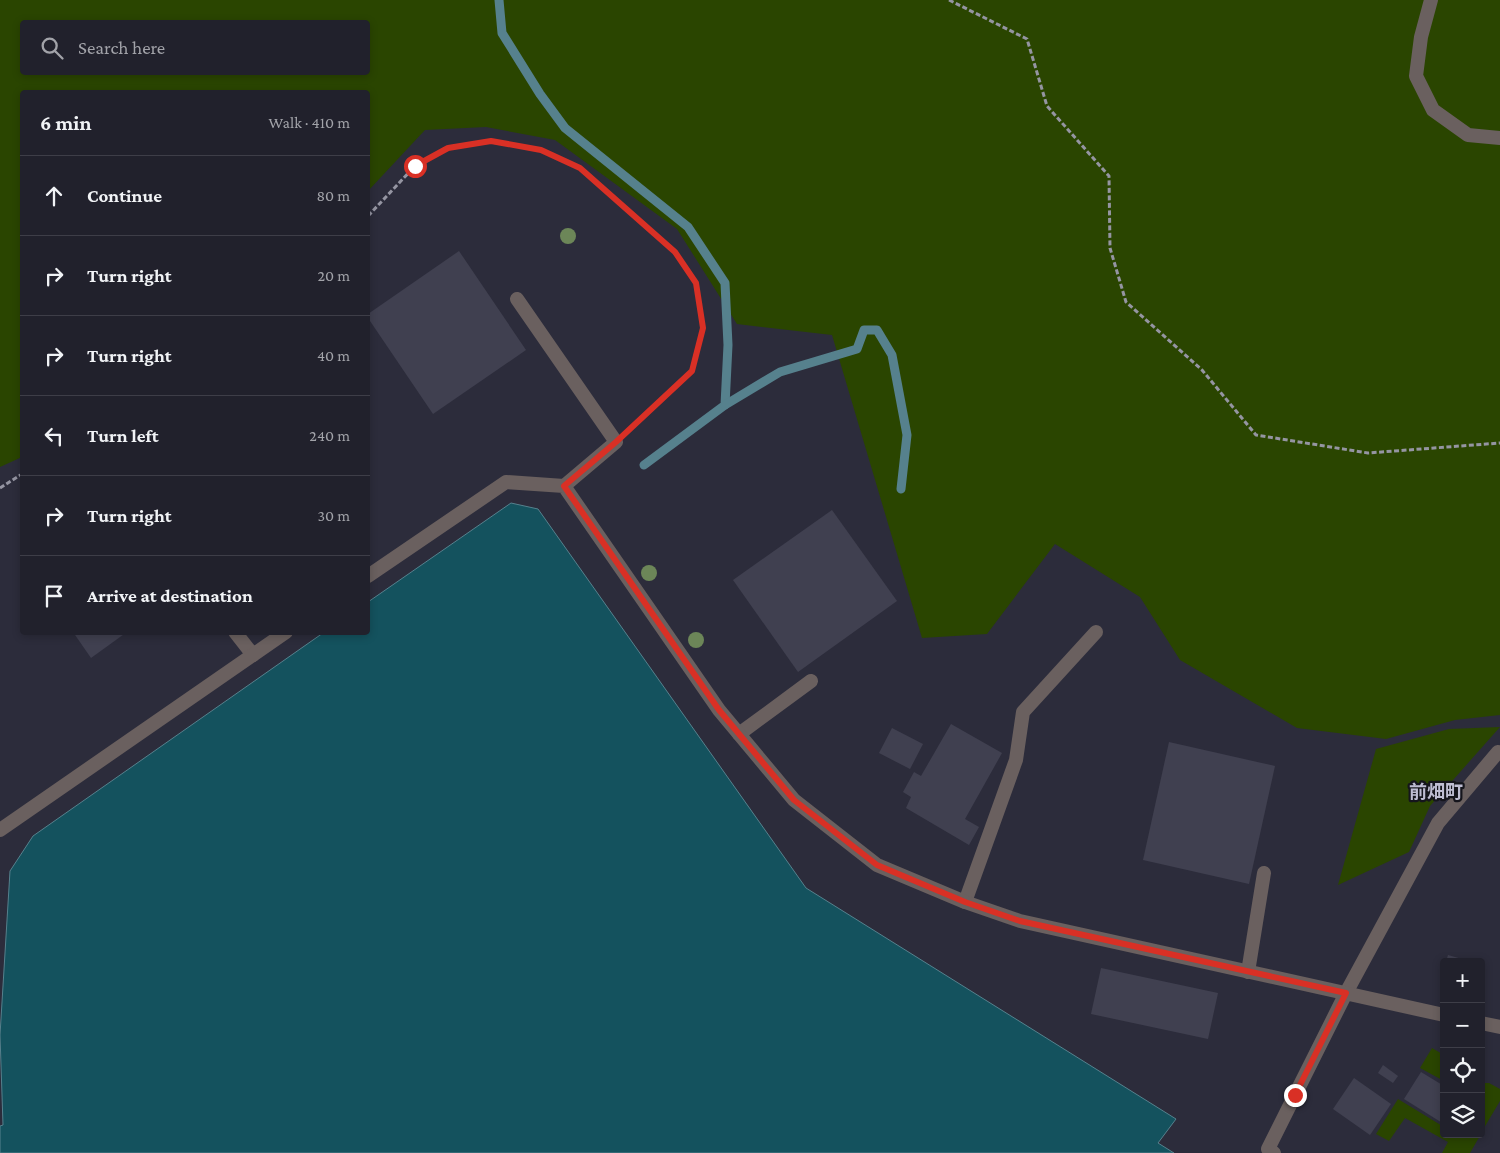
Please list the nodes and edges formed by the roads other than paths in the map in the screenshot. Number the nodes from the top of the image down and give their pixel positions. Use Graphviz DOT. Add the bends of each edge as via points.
graph roads {
  1 [pos="1431,0"];
  2 [pos="1500,138"];
  3 [pos="517,299"];
  4 [pos="564,486"];
  5 [pos="370,575"];
  6 [pos="1096,632"];
  7 [pos="237,635"];
  8 [pos="282,635"];
  9 [pos="253,655"];
  10 [pos="811,681"];
  11 [pos="739,734"];
  12 [pos="1498,752"];
  13 [pos="0,830"];
  14 [pos="1264,873"];
  15 [pos="965,902"];
  16 [pos="1248,972"];
  17 [pos="1346,993"];
  18 [pos="1440,1014"];
  19 [pos="1485,1024"];
  20 [pos="1500,1027"];
  21 [pos="1274,1153"];
  1 -- 2 [label="street" via="1421,37 1416,76 1433,110 1468,135"];
  3 -- 4 [label="street" via="616,442"];
  4 -- 5 [label="street" via="506,482"];
  4 -- 11 [label="street" via="719,710"];
  6 -- 15 [label="street" via="1023,712 1016,760"];
  7 -- 9 [label="street"];
  8 -- 9 [label="street"];
  9 -- 13 [label="street"];
  10 -- 11 [label="street"];
  11 -- 15 [label="street" via="794,800 877,865"];
  12 -- 17 [label="street" via="1438,823"];
  14 -- 16 [label="street"];
  15 -- 16 [label="street" via="1020,921"];
  16 -- 17 [label="street"];
  17 -- 18 [label="street"];
  17 -- 21 [label="street" via="1268,1149"];
  19 -- 20 [label="street"];
}
